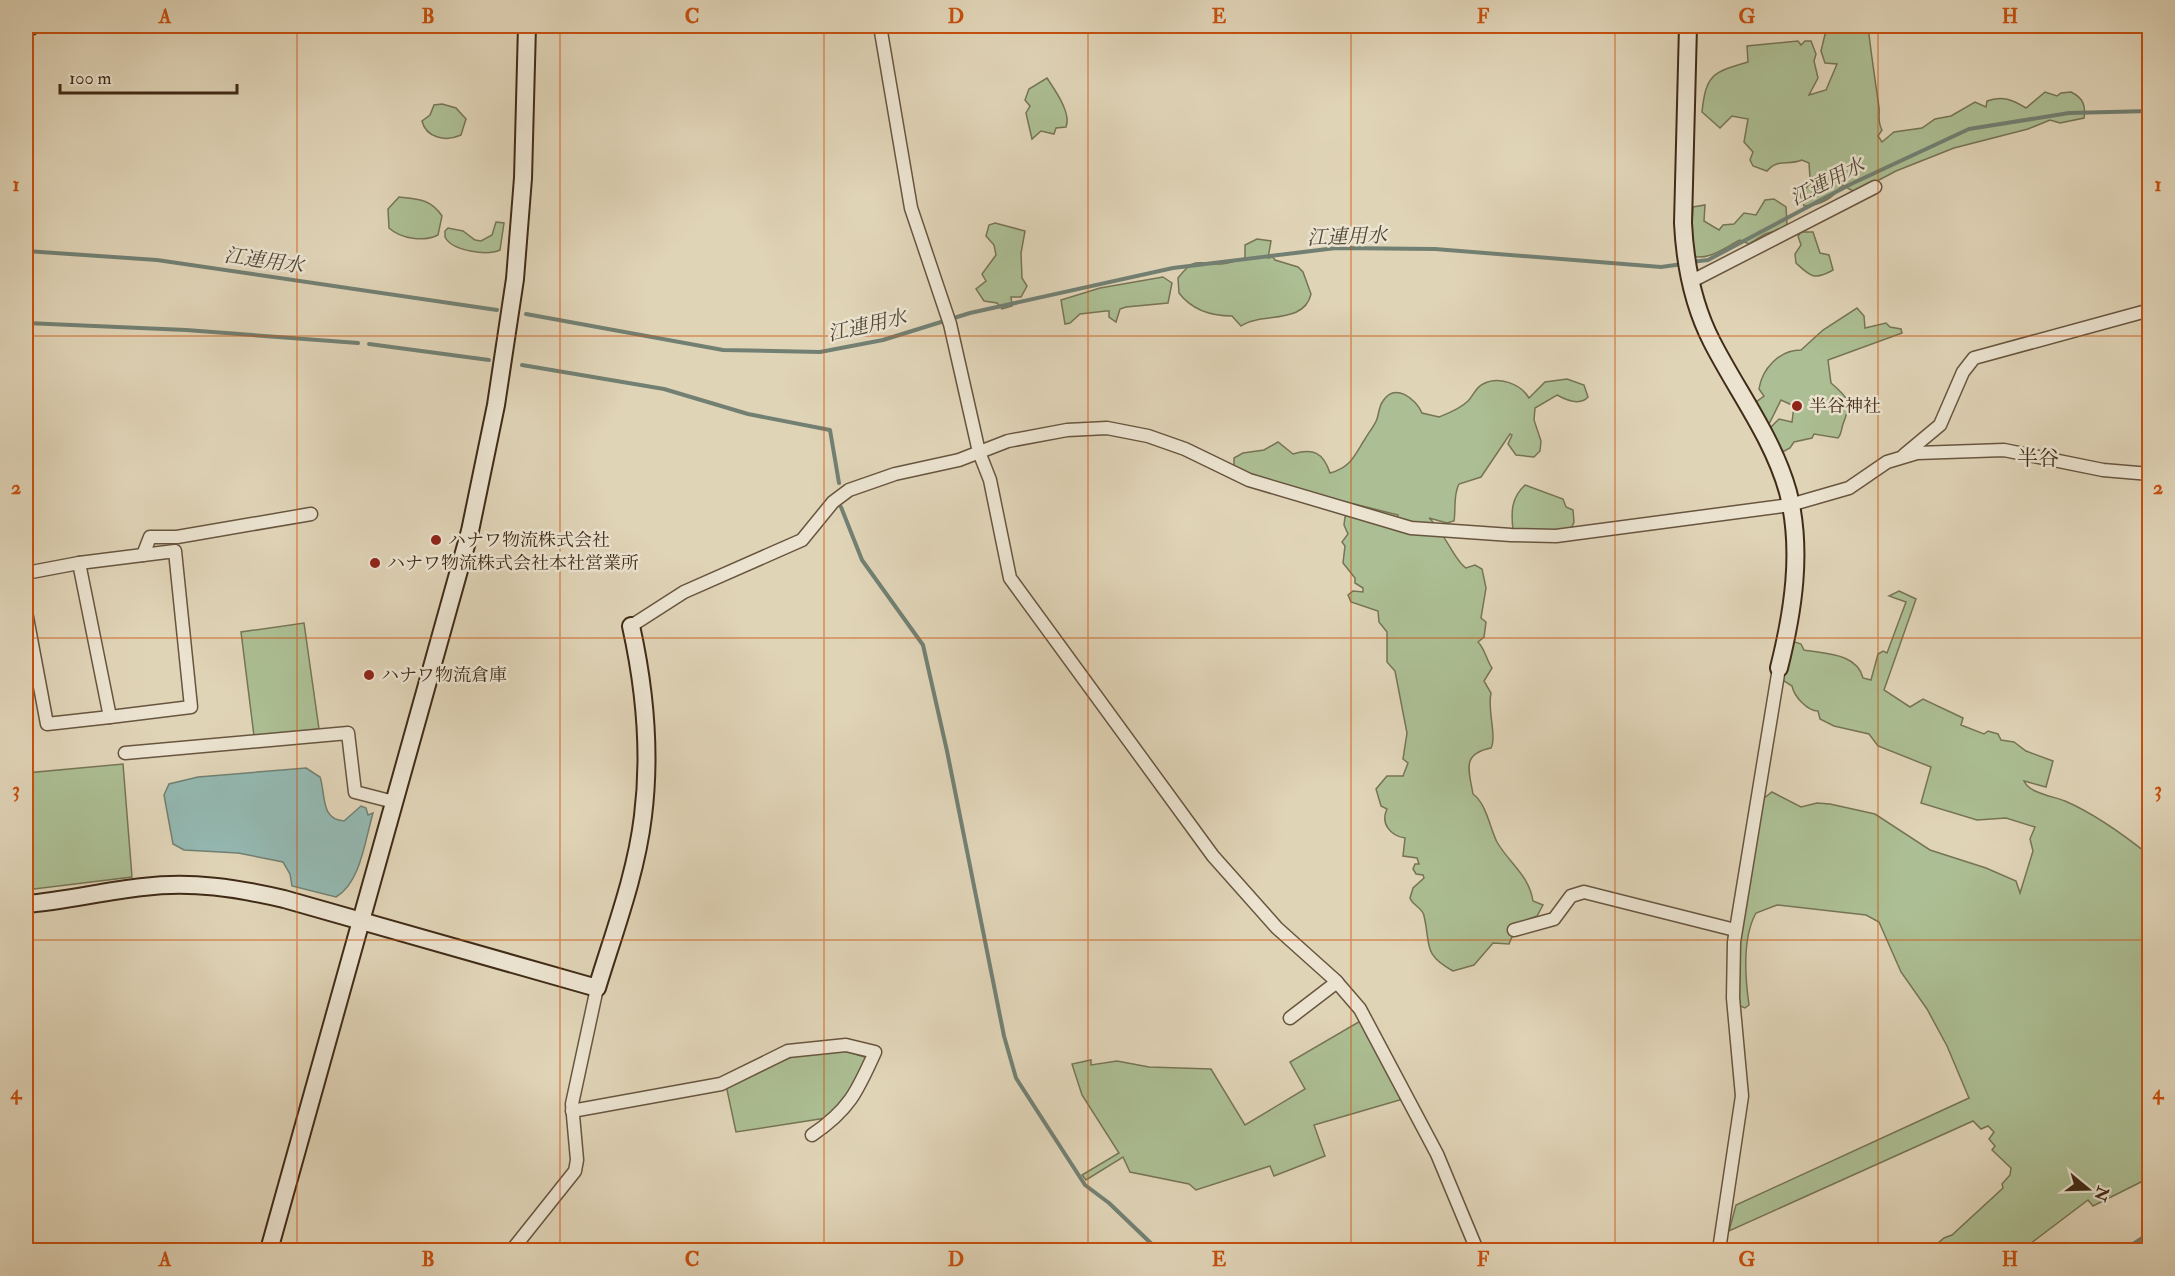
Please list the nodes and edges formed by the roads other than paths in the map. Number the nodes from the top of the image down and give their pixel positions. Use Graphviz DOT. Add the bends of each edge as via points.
graph roads {
  1 [pos="31,26"];
  2 [pos="526,26"];
  3 [pos="880,26"];
  4 [pos="1688,26"];
  5 [pos="26,29"];
  6 [pos="1875,187"];
  7 [pos="1689,279"];
  8 [pos="2150,310"];
  9 [pos="980,452"];
  10 [pos="1903,455"];
  11 [pos="2150,474"];
  12 [pos="1790,505"];
  13 [pos="311,514"];
  14 [pos="143,555"];
  15 [pos="79,563"];
  16 [pos="26,573"];
  17 [pos="26,612"];
  18 [pos="631,626"];
  19 [pos="1779,668"];
  20 [pos="110,717"];
  21 [pos="126,753"];
  22 [pos="394,802"];
  23 [pos="26,904"];
  24 [pos="361,921"];
  25 [pos="1514,930"];
  26 [pos="1735,930"];
  27 [pos="1337,982"];
  28 [pos="597,988"];
  29 [pos="1290,1018"];
  30 [pos="572,1111"];
  31 [pos="812,1135"];
  32 [pos="269,1251"];
  33 [pos="513,1251"];
  34 [pos="1477,1251"];
  35 [pos="1719,1251"];
  1 -- 5 [label="street"];
  2 -- 22 [label="street" via="523,177 515,279 496,405 470,531"];
  3 -- 9 [label="street" via="911,208 949,318"];
  4 -- 7 [label="street" via="1683,223"];
  6 -- 7 [label="street"];
  7 -- 12 [label="street" via="1711,340 1761,430"];
  8 -- 10 [label="street" via="1974,358 1963,372 1940,425"];
  9 -- 12 [label="street" via="1008,441 1067,430 1107,428 1185,448 1249,480 1411,528 1511,535 1556,536"];
  9 -- 18 [label="street" via="849,490 833,502 802,540 684,592"];
  9 -- 27 [label="street" via="990,480 1010,578 1213,856 1276,928"];
  10 -- 11 [label="street" via="2004,450 2103,470"];
  10 -- 12 [label="street" via="1849,488"];
  12 -- 19 [label="street" via="1795,576"];
  13 -- 14 [label="street" via="177,537 150,537"];
  14 -- 15 [label="street"];
  14 -- 20 [label="street" via="175,551 191,707"];
  15 -- 16 [label="street"];
  15 -- 20 [label="street"];
  17 -- 20 [label="street" via="47,724"];
  18 -- 28 [label="street" via="647,734 643,818 631,877"];
  19 -- 26 [label="street"];
  21 -- 22 [label="street" via="348,733 355,792"];
  22 -- 24 [label="street"];
  23 -- 24 [label="street" via="146,886 198,884 232,887"];
  24 -- 28 [label="street"];
  24 -- 32 [label="street"];
  25 -- 26 [label="street" via="1554,919 1571,896 1584,892"];
  26 -- 35 [label="street" via="1733,995 1742,1096"];
  27 -- 29 [label="street"];
  27 -- 34 [label="street" via="1360,1009 1405,1092 1437,1154"];
  28 -- 30 [label="street" via="580,1054"];
  30 -- 31 [label="street" via="721,1084 788,1051 846,1045 875,1052 855,1097 832,1122"];
  30 -- 33 [label="street" via="575,1171"];
}
